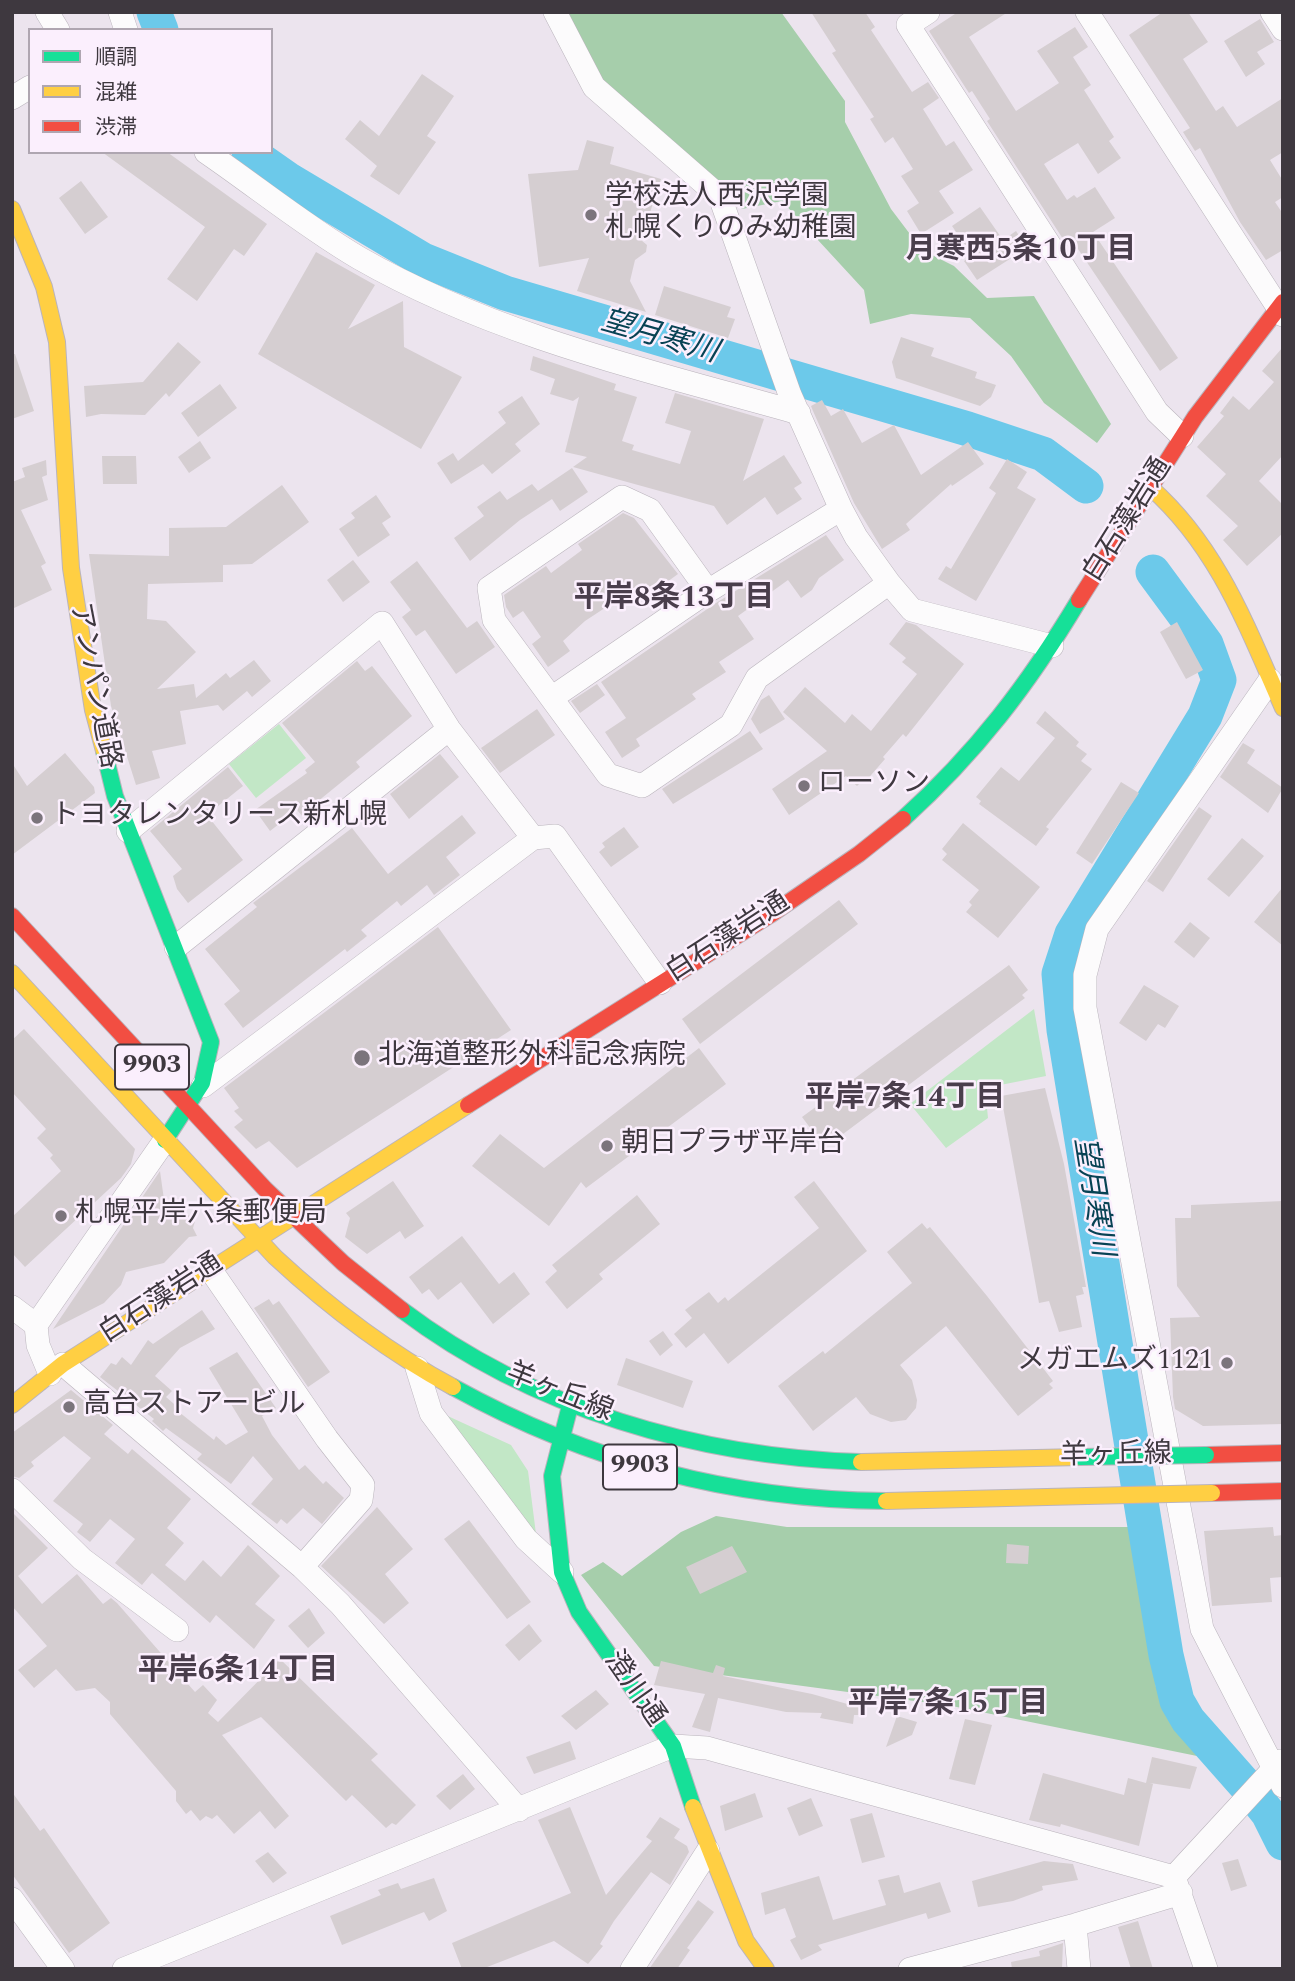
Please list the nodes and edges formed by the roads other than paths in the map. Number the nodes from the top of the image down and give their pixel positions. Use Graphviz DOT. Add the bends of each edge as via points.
graph roads {
  1 [pos="47,12"];
  2 [pos="555,12"];
  3 [pos="928,12"];
  4 [pos="1087,12"];
  5 [pos="1272,12"];
  6 [pos="57,28"];
  7 [pos="1283,29"];
  8 [pos="28,88"];
  9 [pos="12,98"];
  10 [pos="209,154"];
  11 [pos="12,209"];
  12 [pos="1281,308"];
  13 [pos="795,404"];
  14 [pos="1182,436"];
  15 [pos="1150,487"];
  16 [pos="841,509"];
  17 [pos="889,583"];
  18 [pos="708,591"];
  19 [pos="1052,646"];
  20 [pos="1270,680"];
  21 [pos="554,697"];
  22 [pos="1283,708"];
  23 [pos="449,729"];
  24 [pos="128,831"];
  25 [pos="533,838"];
  26 [pos="12,916"];
  27 [pos="176,947"];
  28 [pos="12,974"];
  29 [pos="660,983"];
  30 [pos="204,1086"];
  31 [pos="188,1107"];
  32 [pos="165,1140"];
  33 [pos="292,1217"];
  34 [pos="258,1239"];
  35 [pos="210,1269"];
  36 [pos="12,1307"];
  37 [pos="36,1325"];
  38 [pos="417,1368"];
  39 [pos="57,1369"];
  40 [pos="571,1402"];
  41 [pos="12,1405"];
  42 [pos="561,1440"];
  43 [pos="1283,1453"];
  44 [pos="12,1490"];
  45 [pos="1283,1491"];
  46 [pos="302,1567"];
  47 [pos="562,1572"];
  48 [pos="177,1630"];
  49 [pos="673,1746"];
  50 [pos="1276,1773"];
  51 [pos="519,1811"];
  52 [pos="708,1852"];
  53 [pos="1178,1885"];
  54 [pos="12,1899"];
  55 [pos="1075,1925"];
  56 [pos="63,1969"];
  57 [pos="124,1969"];
  58 [pos="632,1969"];
  59 [pos="766,1969"];
  60 [pos="910,1969"];
  61 [pos="1079,1969"];
  62 [pos="1206,1969"];
  1 -- 6 [label="street"];
  2 -- 13 [label="street" via="594,87 720,197"];
  3 -- 14 [label="street" via="908,25 1157,412"];
  4 -- 12 [label="street"];
  5 -- 7 [label="street"];
  8 -- 9 [label="street"];
  10 -- 13 [label="street" via="359,258 428,291 566,348"];
  11 -- 24 [label="main road, アンパン道路" via="44,287 57,342 71,568 93,710"];
  12 -- 14 [label="main road, 白石藻岩通" via="1238,356"];
  13 -- 16 [label="street"];
  14 -- 15 [label="main road, 白石藻岩通"];
  15 -- 19 [label="main road, 白石藻岩通"];
  15 -- 20 [label="main road" via="1174,505 1221,572"];
  16 -- 17 [label="street"];
  16 -- 18 [label="street"];
  17 -- 19 [label="street" via="912,610"];
  17 -- 21 [label="street" via="757,678 731,725 642,786 608,775"];
  18 -- 21 [label="street"];
  18 -- 21 [label="street" via="650,510 622,497 489,588 494,620"];
  19 -- 29 [label="main road, 白石藻岩通" via="977,748 920,804 863,851"];
  20 -- 22 [label="main road"];
  20 -- 50 [label="street" via="1097,929 1085,975 1085,1008 1197,1609 1212,1652"];
  23 -- 24 [label="street" via="382,624"];
  23 -- 25 [label="street"];
  23 -- 27 [label="street"];
  24 -- 27 [label="main road, アンパン道路"];
  25 -- 29 [label="street" via="555,836"];
  25 -- 30 [label="street"];
  26 -- 31 [label="main road, 羊ヶ丘線 / 9903"];
  27 -- 30 [label="main road, アンパン道路" via="211,1042 211,1067"];
  28 -- 32 [label="main road, 羊ヶ丘線 / 9903"];
  29 -- 33 [label="main road, 白石藻岩通"];
  30 -- 31 [label="main road, アンパン道路"];
  31 -- 32 [label="main road, アンパン道路"];
  31 -- 33 [label="main road, 羊ヶ丘線 / 9903"];
  32 -- 34 [label="main road, 羊ヶ丘線 / 9903"];
  32 -- 37 [label="street"];
  33 -- 34 [label="main road, 白石藻岩通"];
  33 -- 40 [label="main road, 羊ヶ丘線 / 9903" via="372,1288 423,1323 499,1370"];
  34 -- 35 [label="main road, 白石藻岩通"];
  34 -- 38 [label="main road, 羊ヶ丘線 / 9903" via="321,1298"];
  35 -- 39 [label="main road, 白石藻岩通"];
  35 -- 46 [label="street" via="363,1485 360,1500"];
  36 -- 37 [label="street"];
  37 -- 39 [label="street" via="38,1345"];
  38 -- 42 [label="main road, 羊ヶ丘線 / 9903"];
  38 -- 47 [label="street" via="431,1413 526,1539"];
  39 -- 41 [label="main road, 白石藻岩通"];
  39 -- 46 [label="street"];
  40 -- 42 [label="main road, 澄川通"];
  40 -- 43 [label="main road, 羊ヶ丘線 / 9903, bridge" via="696,1442 801,1458 893,1463"];
  42 -- 45 [label="main road, 羊ヶ丘線 / 9903, bridge" via="675,1476 801,1497 933,1500"];
  42 -- 47 [label="main road, 澄川通" via="552,1476"];
  44 -- 48 [label="street" via="82,1559"];
  46 -- 51 [label="street" via="340,1604"];
  47 -- 49 [label="main road, 澄川通" via="579,1612"];
  49 -- 51 [label="street"];
  49 -- 52 [label="main road, 澄川通"];
  49 -- 53 [label="street" via="706,1748"];
  50 -- 53 [label="street" via="1235,1811"];
  51 -- 57 [label="street"];
  52 -- 58 [label="street"];
  52 -- 59 [label="main road, 澄川通" via="746,1941"];
  53 -- 55 [label="street"];
  53 -- 62 [label="street"];
  54 -- 56 [label="street"];
  55 -- 60 [label="street"];
  55 -- 61 [label="street"];
}
